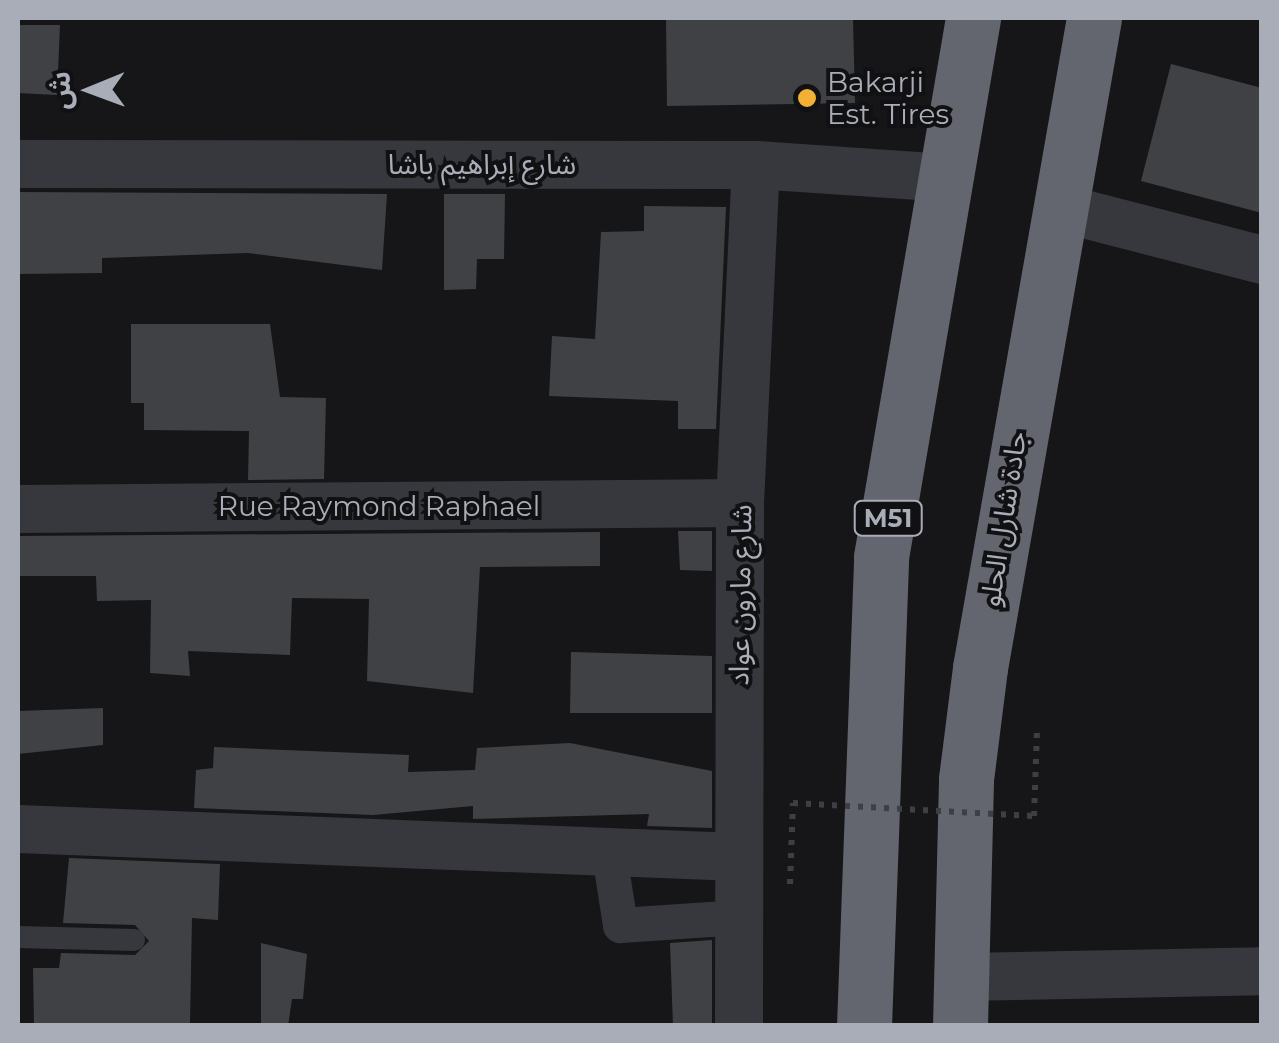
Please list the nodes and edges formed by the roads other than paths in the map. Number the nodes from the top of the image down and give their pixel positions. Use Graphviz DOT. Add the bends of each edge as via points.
graph roads {
  1 [pos="973,18"];
  2 [pos="1094,18"];
  3 [pos="18,164"];
  4 [pos="756,165"];
  5 [pos="946,178"];
  6 [pos="1062,208"];
  7 [pos="1262,260"];
  8 [pos="740,503"];
  9 [pos="18,509"];
  10 [pos="18,829"];
  11 [pos="609,854"];
  12 [pos="737,858"];
  13 [pos="740,917"];
  14 [pos="18,938"];
  15 [pos="134,940"];
  16 [pos="1262,971"];
  17 [pos="960,1002"];
  18 [pos="739,1026"];
  19 [pos="864,1026"];
  1 -- 5 [label="highway, M51"];
  2 -- 6 [label="highway, جادة شارل الحلو"];
  3 -- 4 [label="street, شارع إبراهيم باشا"];
  4 -- 5 [label="street, شارع إبراهيم باشا"];
  4 -- 8 [label="street, شارع مارون عواد"];
  5 -- 19 [label="highway, M51" via="881,557"];
  6 -- 7 [label="street"];
  6 -- 17 [label="highway, جادة شارل الحلو" via="980,668"];
  8 -- 9 [label="street, Rue Raymond Raphael"];
  8 -- 12 [label="street, شارع مارون عواد"];
  10 -- 11 [label="street"];
  11 -- 12 [label="street"];
  11 -- 13 [label="street" via="620,925"];
  12 -- 13 [label="street, شارع مارون عواد"];
  13 -- 18 [label="street, شارع مارون عواد"];
  14 -- 15 [label="lane"];
  16 -- 17 [label="street"];
}
